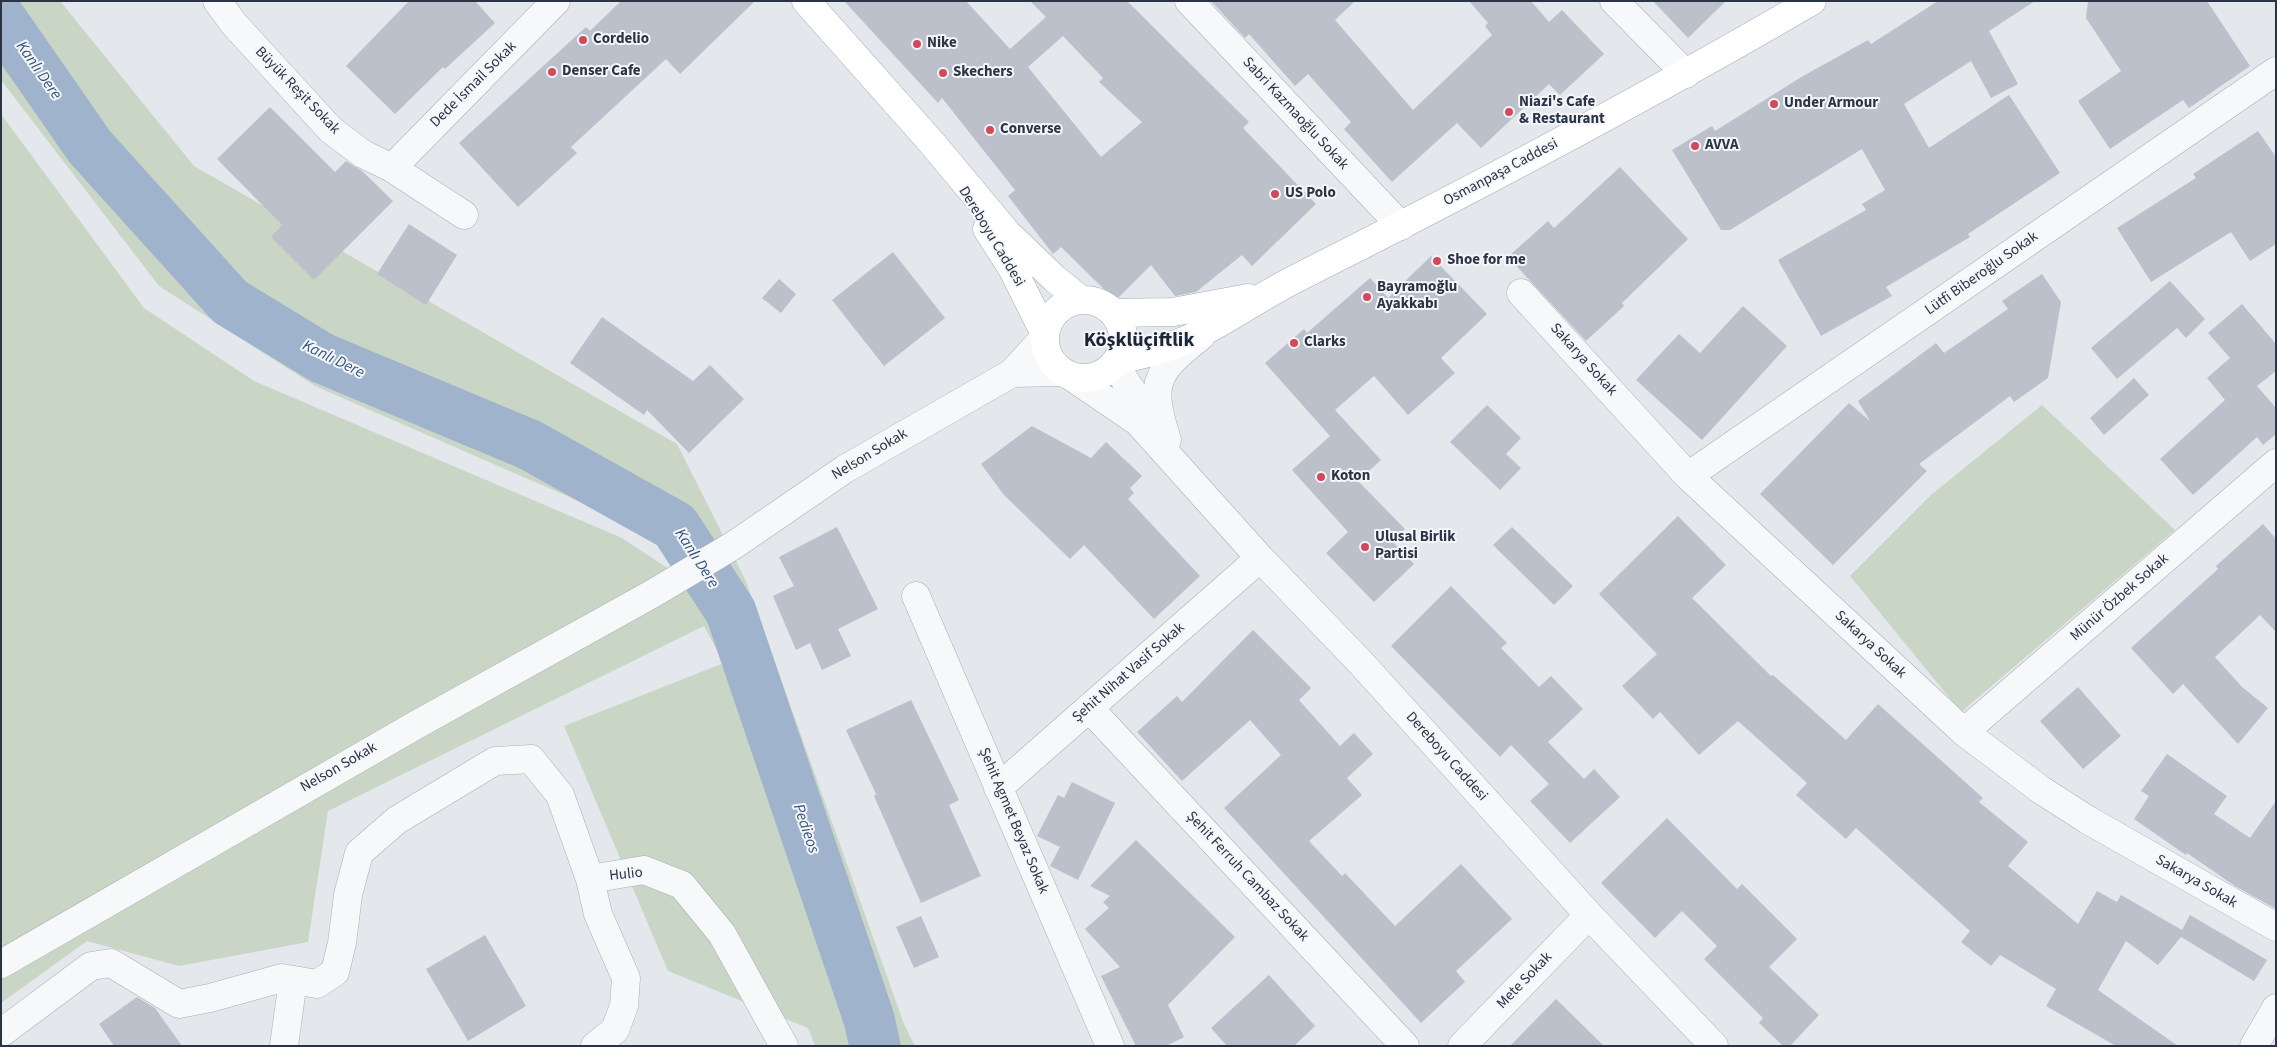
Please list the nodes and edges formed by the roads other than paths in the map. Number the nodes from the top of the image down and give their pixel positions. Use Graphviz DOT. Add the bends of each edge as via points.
graph roads {
  1 [pos="217,1"];
  2 [pos="556,1"];
  3 [pos="806,1"];
  4 [pos="1189,1"];
  5 [pos="1614,1"];
  6 [pos="1812,1"];
  7 [pos="2276,71"];
  8 [pos="1686,74"];
  9 [pos="932,143"];
  10 [pos="392,168"];
  11 [pos="464,215"];
  12 [pos="1401,226"];
  13 [pos="1521,293"];
  14 [pos="1264,294"];
  15 [pos="1081,300"];
  16 [pos="1113,312"];
  17 [pos="1206,332"];
  18 [pos="1045,336"];
  19 [pos="1116,361"];
  20 [pos="1012,373"];
  21 [pos="1067,374"];
  22 [pos="1167,440"];
  23 [pos="2276,463"];
  24 [pos="1178,468"];
  25 [pos="1688,476"];
  26 [pos="1260,558"];
  27 [pos="916,596"];
  28 [pos="1089,708"];
  29 [pos="1964,732"];
  30 [pos="998,788"];
  31 [pos="590,879"];
  32 [pos="1589,915"];
  33 [pos="2276,927"];
  34 [pos="1,964"];
  35 [pos="293,980"];
  36 [pos="2276,1008"];
  37 [pos="1,1033"];
  38 [pos="284,1046"];
  39 [pos="595,1046"];
  40 [pos="784,1046"];
  41 [pos="1110,1046"];
  42 [pos="1405,1046"];
  43 [pos="1462,1046"];
  44 [pos="1714,1046"];
  45 [pos="2254,1046"];
  1 -- 10 [label="street, Büyük Reşit Sokak" via="331,130 363,154"];
  2 -- 10 [label="street, Dede İsmail Sokak"];
  3 -- 9 [label="main road, Dereboyu Caddesi"];
  4 -- 12 [label="street, Sabri Kazmaoğlu Sokak"];
  5 -- 8 [label="street"];
  6 -- 8 [label="main road, Osmanpaşa Caddesi"];
  7 -- 25 [label="street, Lütfi Biberoğlu Sokak"];
  8 -- 12 [label="main road, Osmanpaşa Caddesi"];
  9 -- 15 [label="main road, Dereboyu Caddesi" via="1007,233 1054,279"];
  9 -- 18 [label="main road, Dereboyu Caddesi" via="1012,268"];
  10 -- 11 [label="street, Büyük Reşit Sokak"];
  12 -- 14 [label="main road, Osmanpaşa Caddesi"];
  13 -- 25 [label="street, Sakarya Sokak"];
  14 -- 16 [label="main road, Osmanpaşa Caddesi" via="1173,312"];
  14 -- 17 [label="main road, Osmanpaşa Caddesi"];
  15 -- 16 [label="main road" via="1104,305"];
  15 -- 18 [label="main road" via="1064,305 1057,311 1047,326"];
  16 -- 19 [label="main road" via="1123,335 1123,345"];
  17 -- 19 [label="main road, Osmanpaşa Caddesi" via="1158,351"];
  17 -- 22 [label="street" via="1161,373 1157,408"];
  18 -- 20 [label="street, Nelson Sokak"];
  18 -- 21 [label="main road" via="1049,358"];
  19 -- 21 [label="main road" via="1095,377 1080,378"];
  19 -- 22 [label="street, Dereboyu Caddesi"];
  20 -- 21 [label="street, Nelson Sokak"];
  20 -- 34 [label="street, Nelson Sokak" via="845,469 734,545 680,577 227,832"];
  21 -- 24 [label="street, Dereboyu Caddesi" via="1138,422"];
  22 -- 24 [label="street, Dereboyu Caddesi"];
  23 -- 29 [label="street, Münür Özbek Sokak"];
  24 -- 26 [label="street, Dereboyu Caddesi"];
  25 -- 29 [label="street, Sakarya Sokak"];
  26 -- 28 [label="street, Şehit Nihat Vasif Sokak"];
  26 -- 32 [label="street, Dereboyu Caddesi" via="1362,664"];
  27 -- 30 [label="street, Şehit Agmet Beyaz Sokak"];
  28 -- 30 [label="street, Şehit Nihat Vasif Sokak"];
  28 -- 42 [label="street, Şehit Ferruh Cambaz Sokak"];
  29 -- 33 [label="street, Sakarya Sokak" via="2041,790 2088,820"];
  30 -- 41 [label="street, Şehit Agmet Beyaz Sokak"];
  31 -- 35 [label="street" via="560,795 531,759 495,761 396,820 360,853 348,894 335,972 317,984"];
  31 -- 39 [label="street, Hulio" via="598,914 626,978 624,1006 615,1030"];
  31 -- 40 [label="street, Hulio" via="644,870 682,885 722,934"];
  32 -- 43 [label="street, Mete Sokak"];
  32 -- 44 [label="street, Dereboyu Caddesi"];
  35 -- 37 [label="street" via="282,978 179,1004 110,963 91,966"];
  35 -- 38 [label="street"];
  36 -- 45 [label="street"];
}
